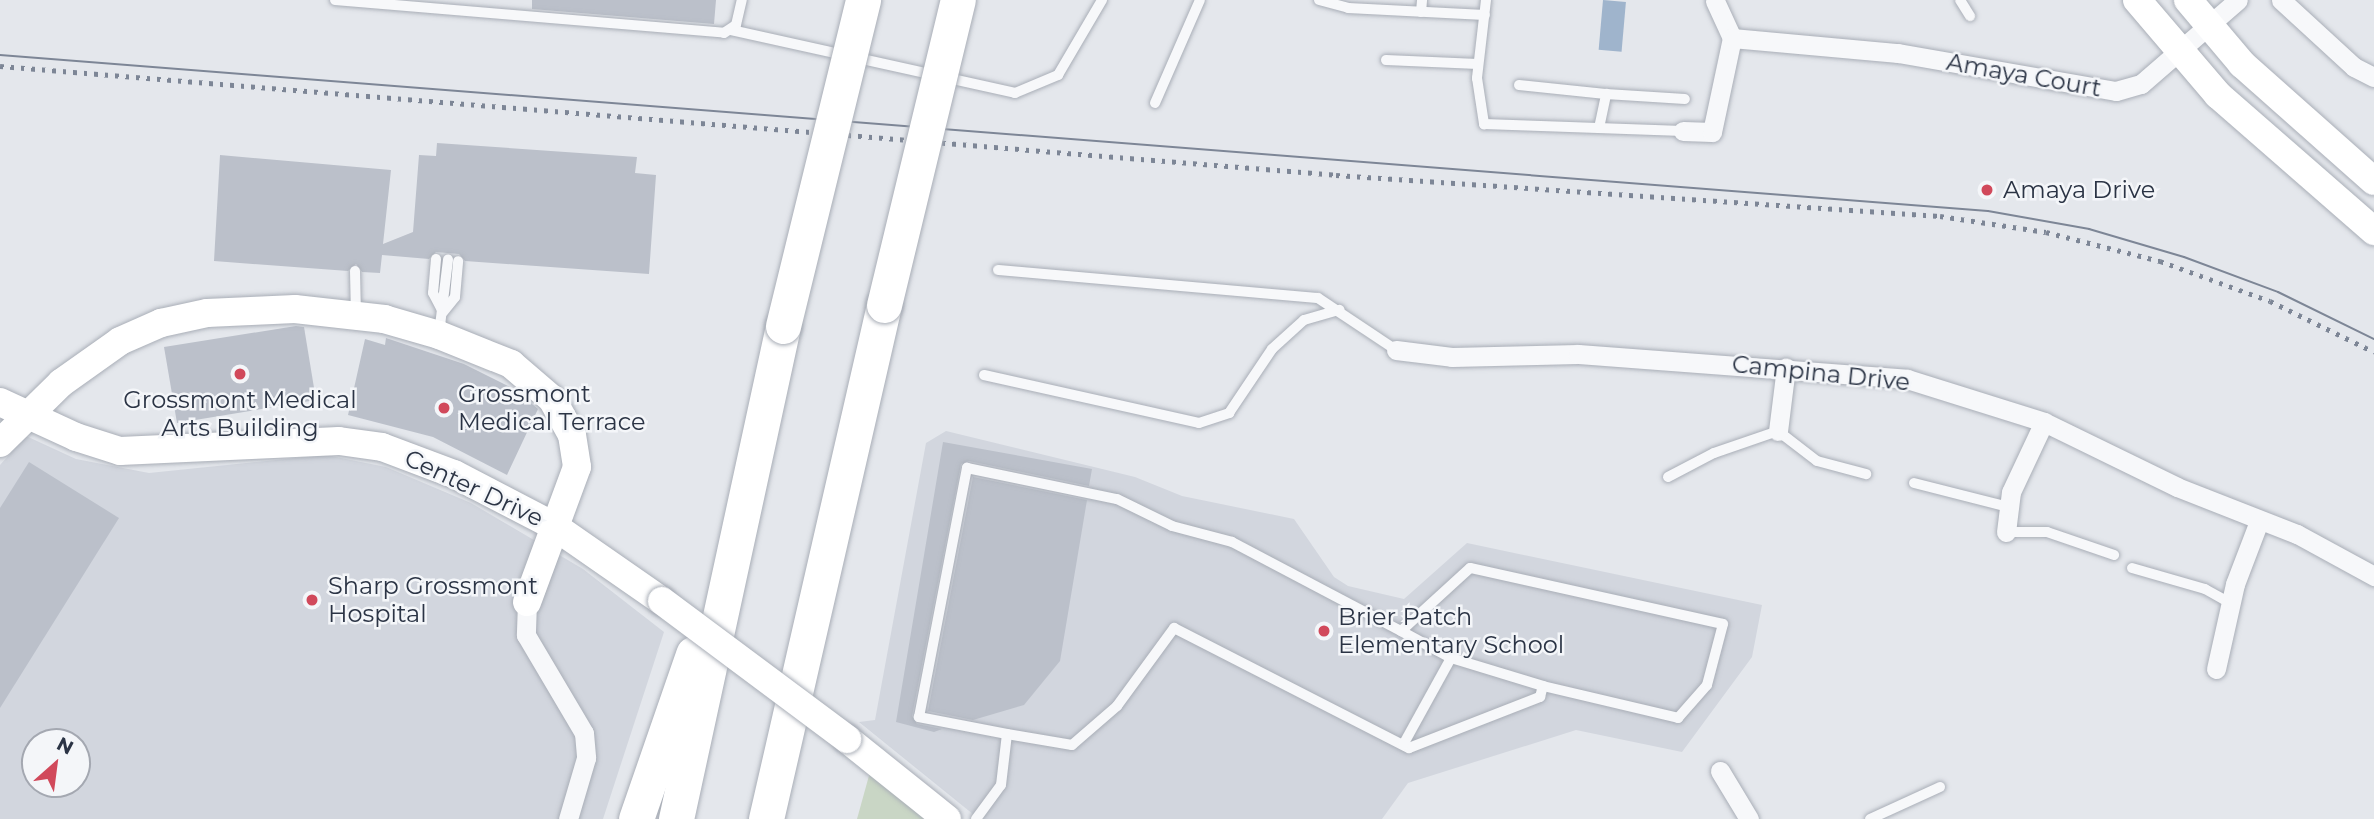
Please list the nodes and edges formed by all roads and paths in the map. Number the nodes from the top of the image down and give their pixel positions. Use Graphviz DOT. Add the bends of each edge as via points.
graph roads {
  1 [pos="335,0"];
  2 [pos="742,0"];
  3 [pos="863,0"];
  4 [pos="957,0"];
  5 [pos="1102,0"];
  6 [pos="1200,0"];
  7 [pos="1319,0"];
  8 [pos="1422,0"];
  9 [pos="1486,0"];
  10 [pos="1959,0"];
  11 [pos="2137,0"];
  12 [pos="2188,0"];
  13 [pos="2238,0"];
  14 [pos="2281,0"];
  15 [pos="1715,1"];
  16 [pos="1421,12"];
  17 [pos="1485,15"];
  18 [pos="1970,16"];
  19 [pos="2210,26"];
  20 [pos="730,30"];
  21 [pos="1732,38"];
  22 [pos="2178,48"];
  23 [pos="1386,60"];
  24 [pos="1478,64"];
  25 [pos="2374,77"];
  26 [pos="1519,85"];
  27 [pos="1606,94"];
  28 [pos="1685,99"];
  29 [pos="1155,103"];
  30 [pos="1599,128"];
  31 [pos="1683,131"];
  32 [pos="2374,181"];
  33 [pos="2374,232"];
  34 [pos="436,259"];
  35 [pos="453,260"];
  36 [pos="998,270"];
  37 [pos="355,271"];
  38 [pos="1340,310"];
  39 [pos="356,316"];
  40 [pos="441,324"];
  41 [pos="1396,350"];
  42 [pos="1786,367"];
  43 [pos="984,375"];
  44 [pos="0,402"];
  45 [pos="26,414"];
  46 [pos="2044,422"];
  47 [pos="1778,431"];
  48 [pos="0,443"];
  49 [pos="1867,474"];
  50 [pos="1668,477"];
  51 [pos="1914,483"];
  52 [pos="2009,507"];
  53 [pos="742,512"];
  54 [pos="2259,521"];
  55 [pos="554,526"];
  56 [pos="2006,532"];
  57 [pos="2114,555"];
  58 [pos="2132,568"];
  59 [pos="2374,576"];
  60 [pos="527,602"];
  61 [pos="2230,603"];
  62 [pos="1401,631"];
  63 [pos="1451,658"];
  64 [pos="2216,669"];
  65 [pos="1543,686"];
  66 [pos="1007,734"];
  67 [pos="1404,746"];
  68 [pos="1720,771"];
  69 [pos="1940,787"];
  70 [pos="568,819"];
  71 [pos="636,819"];
  72 [pos="676,819"];
  73 [pos="766,819"];
  74 [pos="947,819"];
  75 [pos="976,819"];
  76 [pos="1749,819"];
  77 [pos="1870,819"];
  1 -- 20 [label="lane"];
  2 -- 20 [label="lane" via="739,20"];
  3 -- 53 [label="highway, bridge"];
  4 -- 73 [label="highway, bridge"];
  5 -- 20 [label="lane" via="1058,75 1015,93"];
  6 -- 29 [label="lane"];
  7 -- 16 [label="lane" via="1348,8"];
  8 -- 16 [label="lane"];
  9 -- 17 [label="lane"];
  10 -- 18 [label="lane"];
  11 -- 22 [label="street"];
  12 -- 19 [label="street"];
  13 -- 19 [label="street, Amaya Court"];
  14 -- 25 [label="street" via="2354,67"];
  15 -- 21 [label="street"];
  16 -- 17 [label="lane"];
  17 -- 24 [label="lane"];
  19 -- 22 [label="street, Amaya Court"];
  19 -- 32 [label="street" via="2242,64"];
  21 -- 22 [label="street, Amaya Court" via="1898,52 2116,91 2141,84"];
  21 -- 31 [label="street" via="1712,132"];
  22 -- 33 [label="street" via="2218,95"];
  23 -- 24 [label="lane"];
  24 -- 30 [label="lane" via="1484,124"];
  26 -- 27 [label="lane"];
  27 -- 28 [label="lane"];
  27 -- 30 [label="lane"];
  30 -- 31 [label="lane"];
  34 -- 40 [label="lane" via="433,293"];
  35 -- 40 [label="lane" via="455,297"];
  36 -- 38 [label="lane" via="1318,298"];
  37 -- 39 [label="lane"];
  38 -- 41 [label="lane"];
  38 -- 43 [label="lane" via="1304,320 1272,349 1229,413 1199,423"];
  39 -- 40 [label="street"];
  39 -- 45 [label="street" via="295,309 207,313 161,323 120,341"];
  40 -- 55 [label="street" via="510,364 552,398 572,435 577,467"];
  41 -- 42 [label="street, Campina Drive" via="1452,357 1578,354"];
  42 -- 46 [label="street, Campina Drive" via="1907,379"];
  42 -- 47 [label="street"];
  44 -- 45 [label="street, Center Drive"];
  45 -- 48 [label="street"];
  45 -- 55 [label="street, Center Drive" via="120,451 339,441 382,447 454,474"];
  46 -- 52 [label="street" via="2011,492"];
  46 -- 54 [label="street, Campina Drive"];
  47 -- 49 [label="lane" via="1817,461"];
  47 -- 50 [label="lane" via="1714,453"];
  51 -- 52 [label="lane"];
  52 -- 56 [label="street"];
  53 -- 71 [label="highway"];
  53 -- 72 [label="highway"];
  54 -- 59 [label="street, Campina Drive" via="2332,551"];
  54 -- 61 [label="street"];
  55 -- 60 [label="street"];
  55 -- 74 [label="street, Center Drive, bridge" via="662,601"];
  56 -- 57 [label="lane" via="2047,532"];
  58 -- 61 [label="lane" via="2205,589"];
  60 -- 70 [label="street" via="526,635 584,733 586,758"];
  61 -- 64 [label="street"];
  62 -- 63 [label="lane"];
  62 -- 65 [label="lane" via="1471,568 1723,624 1707,685 1678,718"];
  62 -- 66 [label="lane" via="1232,542 1172,526 1117,499 967,468 919,717"];
  63 -- 65 [label="lane"];
  63 -- 67 [label="lane"];
  65 -- 67 [label="lane" via="1540,697 1409,748"];
  66 -- 67 [label="lane" via="1072,746 1116,706 1174,628"];
  66 -- 75 [label="lane" via="1001,785"];
  68 -- 76 [label="street"];
  69 -- 77 [label="lane"];
}
